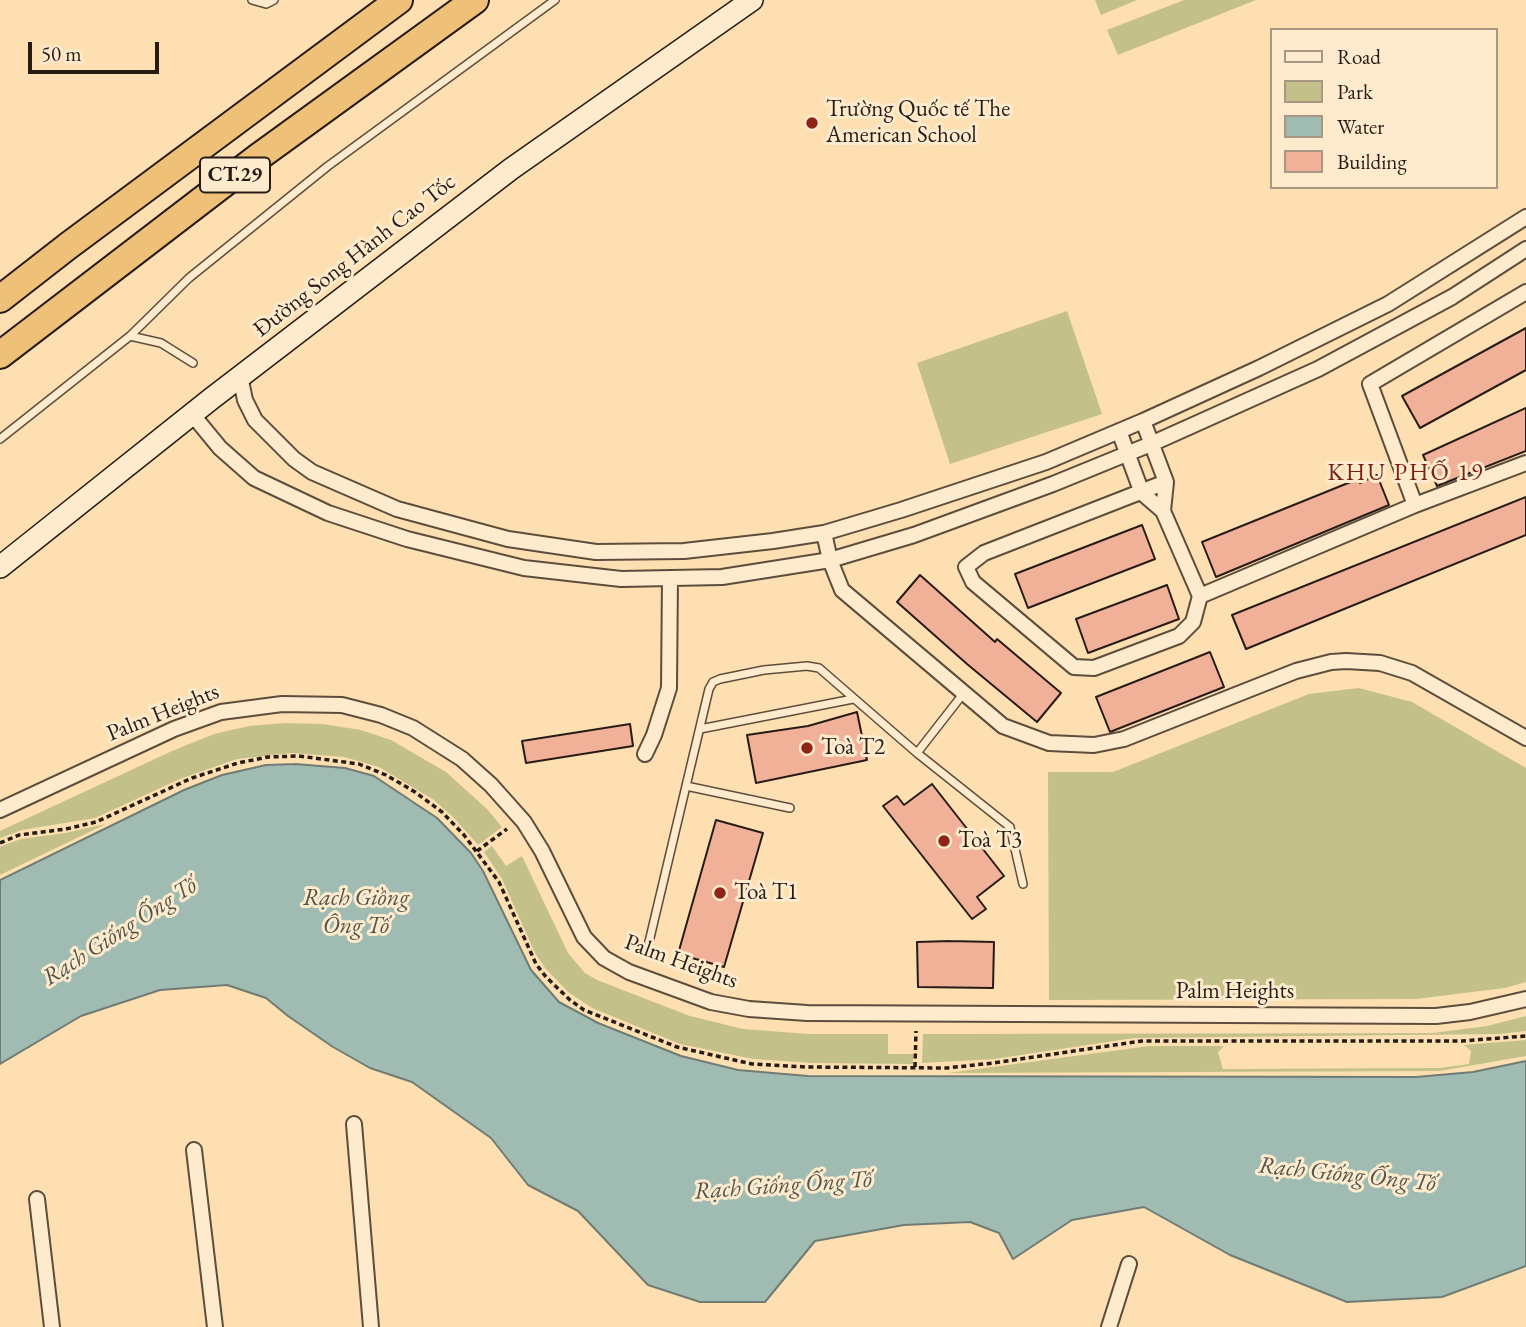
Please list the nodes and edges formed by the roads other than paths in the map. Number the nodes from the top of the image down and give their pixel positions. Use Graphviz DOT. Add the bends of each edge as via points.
graph roads {
  1 [pos="252,0"];
  2 [pos="274,0"];
  3 [pos="399,0"];
  4 [pos="475,0"];
  5 [pos="555,0"];
  6 [pos="752,0"];
  7 [pos="1526,217"];
  8 [pos="1526,249"];
  9 [pos="1526,292"];
  10 [pos="0,299"];
  11 [pos="130,336"];
  12 [pos="0,355"];
  13 [pos="193,363"];
  14 [pos="240,376"];
  15 [pos="192,414"];
  16 [pos="1143,421"];
  17 [pos="1119,431"];
  18 [pos="0,439"];
  19 [pos="1152,444"];
  20 [pos="1128,454"];
  21 [pos="1526,463"];
  22 [pos="1166,482"];
  23 [pos="1142,493"];
  24 [pos="1415,505"];
  25 [pos="1163,511"];
  26 [pos="824,533"];
  27 [pos="830,560"];
  28 [pos="0,567"];
  29 [pos="670,578"];
  30 [pos="1200,596"];
  31 [pos="963,694"];
  32 [pos="853,699"];
  33 [pos="700,729"];
  34 [pos="1526,738"];
  35 [pos="917,753"];
  36 [pos="645,754"];
  37 [pos="686,786"];
  38 [pos="790,808"];
  39 [pos="0,810"];
  40 [pos="1023,884"];
  41 [pos="649,943"];
  42 [pos="1526,999"];
  43 [pos="354,1125"];
  44 [pos="194,1150"];
  45 [pos="37,1199"];
  46 [pos="1129,1265"];
  47 [pos="52,1327"];
  48 [pos="215,1327"];
  49 [pos="371,1327"];
  50 [pos="1109,1327"];
  1 -- 2 [label="lane" via="266,4"];
  3 -- 10 [label="highway, CT.29"];
  4 -- 12 [label="highway, CT.29" via="257,158"];
  5 -- 11 [label="lane" via="328,166 189,278"];
  6 -- 14 [label="main road, Đường Song Hành Cao Tốc" via="511,169"];
  7 -- 16 [label="street" via="1388,304"];
  8 -- 19 [label="street" via="1452,297 1318,369"];
  9 -- 24 [label="street" via="1370,384"];
  11 -- 13 [label="lane" via="161,343"];
  11 -- 18 [label="lane"];
  14 -- 15 [label="main road, Đường Song Hành Cao Tốc"];
  14 -- 26 [label="street" via="255,420 312,472 397,509 508,539 596,552 684,551"];
  15 -- 28 [label="main road, Đường Song Hành Cao Tốc"];
  15 -- 29 [label="street" via="254,478 328,513 407,539 524,568 621,579"];
  16 -- 17 [label="street"];
  16 -- 19 [label="street"];
  17 -- 20 [label="street"];
  17 -- 26 [label="street" via="1045,462"];
  19 -- 20 [label="street"];
  19 -- 22 [label="street"];
  20 -- 23 [label="street"];
  20 -- 27 [label="street" via="914,535"];
  21 -- 24 [label="street"];
  22 -- 23 [label="street"];
  22 -- 25 [label="street"];
  23 -- 25 [label="street"];
  23 -- 30 [label="street" via="984,553 966,567 973,582 1074,667 1094,668 1179,636 1194,622"];
  24 -- 30 [label="street"];
  25 -- 30 [label="street"];
  26 -- 27 [label="street"];
  27 -- 29 [label="street" via="722,577"];
  27 -- 31 [label="street" via="842,590"];
  29 -- 36 [label="street" via="669,688"];
  31 -- 34 [label="street" via="1003,726 1049,743 1094,745 1141,733 1304,668 1364,661 1419,677"];
  31 -- 35 [label="lane"];
  32 -- 33 [label="lane"];
  32 -- 33 [label="lane" via="818,668 764,670 713,682"];
  32 -- 35 [label="lane"];
  33 -- 37 [label="lane"];
  35 -- 40 [label="lane" via="1010,827"];
  37 -- 38 [label="lane"];
  37 -- 41 [label="lane"];
  39 -- 42 [label="street, Palm Heights" via="174,729 221,712 282,704 342,705 413,728 491,785 524,822 584,937 604,958 646,979 720,1004 807,1013 1436,1016"];
  43 -- 49 [label="street"];
  44 -- 48 [label="street"];
  45 -- 47 [label="street"];
  46 -- 50 [label="street"];
}
